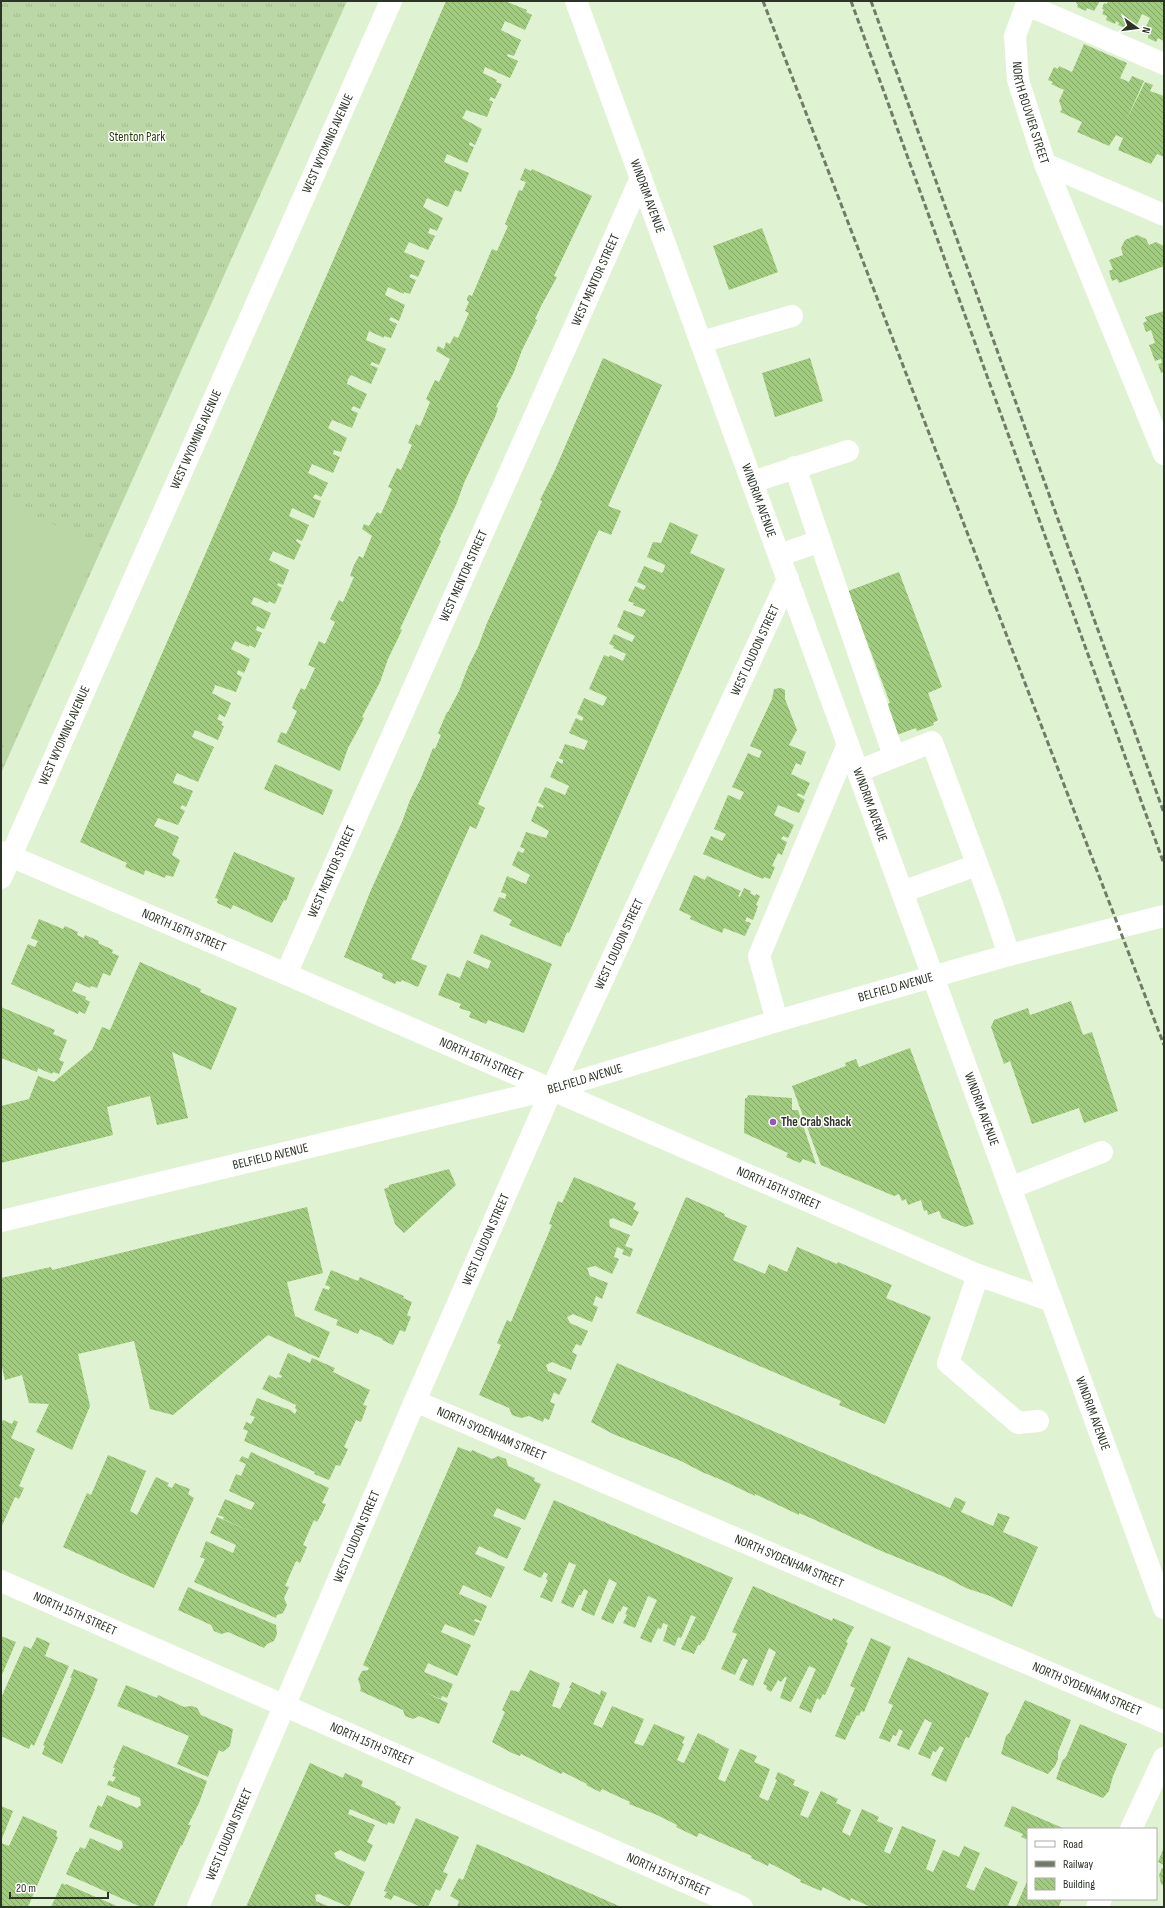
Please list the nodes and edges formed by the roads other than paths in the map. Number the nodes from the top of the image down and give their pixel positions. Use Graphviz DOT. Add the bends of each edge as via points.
graph roads {
  1 [pos="391,1"];
  2 [pos="576,1"];
  3 [pos="1028,3"];
  4 [pos="1164,64"];
  5 [pos="1045,164"];
  6 [pos="641,178"];
  7 [pos="1164,215"];
  8 [pos="792,316"];
  9 [pos="701,342"];
  10 [pos="848,451"];
  11 [pos="1164,454"];
  12 [pos="795,467"];
  13 [pos="752,482"];
  14 [pos="820,541"];
  15 [pos="780,555"];
  16 [pos="788,579"];
  17 [pos="848,744"];
  18 [pos="894,756"];
  19 [pos="858,771"];
  20 [pos="6,854"];
  21 [pos="977,865"];
  22 [pos="1,878"];
  23 [pos="902,892"];
  24 [pos="1164,916"];
  25 [pos="1009,955"];
  26 [pos="286,974"];
  27 [pos="934,977"];
  28 [pos="777,1021"];
  29 [pos="552,1089"];
  30 [pos="1102,1152"];
  31 [pos="1010,1188"];
  32 [pos="1,1222"];
  33 [pos="978,1275"];
  34 [pos="1052,1301"];
  35 [pos="415,1400"];
  36 [pos="1038,1421"];
  37 [pos="1,1582"];
  38 [pos="1164,1608"];
  39 [pos="284,1707"];
  40 [pos="1164,1722"];
  41 [pos="1164,1758"];
  42 [pos="1131,1828"];
  43 [pos="198,1907"];
  44 [pos="742,1907"];
  1 -- 20 [label="street, WEST WYOMING AVENUE"];
  2 -- 6 [label="street, WINDRIM AVENUE"];
  3 -- 4 [label="street"];
  3 -- 5 [label="street, NORTH BOUVIER STREET" via="1015,36 1018,80"];
  5 -- 7 [label="street, NORTH BOUVIER STREET"];
  5 -- 11 [label="street"];
  6 -- 9 [label="street, WINDRIM AVENUE"];
  6 -- 26 [label="street, WEST MENTOR STREET"];
  8 -- 9 [label="street"];
  9 -- 13 [label="street, WINDRIM AVENUE"];
  10 -- 12 [label="street"];
  12 -- 13 [label="street"];
  12 -- 14 [label="street"];
  13 -- 15 [label="street, WINDRIM AVENUE"];
  14 -- 15 [label="street"];
  14 -- 18 [label="street"];
  15 -- 16 [label="street, WINDRIM AVENUE"];
  16 -- 17 [label="street, WINDRIM AVENUE"];
  16 -- 29 [label="street, WEST LOUDON STREET"];
  17 -- 19 [label="street, WINDRIM AVENUE"];
  17 -- 28 [label="street" via="759,956"];
  18 -- 19 [label="street"];
  18 -- 21 [label="street" via="932,742"];
  19 -- 23 [label="street, WINDRIM AVENUE"];
  20 -- 22 [label="street, WEST WYOMING AVENUE"];
  20 -- 26 [label="street, NORTH 16TH STREET"];
  21 -- 23 [label="street"];
  21 -- 25 [label="street"];
  23 -- 27 [label="street, WINDRIM AVENUE"];
  24 -- 25 [label="street, BELFIELD AVENUE"];
  25 -- 27 [label="street, BELFIELD AVENUE"];
  26 -- 29 [label="street, NORTH 16TH STREET"];
  27 -- 28 [label="street, BELFIELD AVENUE"];
  27 -- 31 [label="street, WINDRIM AVENUE"];
  28 -- 29 [label="street, BELFIELD AVENUE"];
  29 -- 32 [label="street, BELFIELD AVENUE"];
  29 -- 33 [label="street, NORTH 16TH STREET"];
  29 -- 35 [label="street, WEST LOUDON STREET"];
  30 -- 31 [label="street"];
  31 -- 34 [label="street, WINDRIM AVENUE"];
  33 -- 34 [label="street, NORTH 16TH STREET"];
  33 -- 36 [label="street" via="948,1363 1018,1423"];
  34 -- 38 [label="street, WINDRIM AVENUE"];
  35 -- 39 [label="street, WEST LOUDON STREET"];
  35 -- 40 [label="street, NORTH SYDENHAM STREET"];
  37 -- 39 [label="street, NORTH 15TH STREET"];
  39 -- 43 [label="street, WEST LOUDON STREET"];
  39 -- 44 [label="street, NORTH 15TH STREET"];
  41 -- 42 [label="street"];
}
